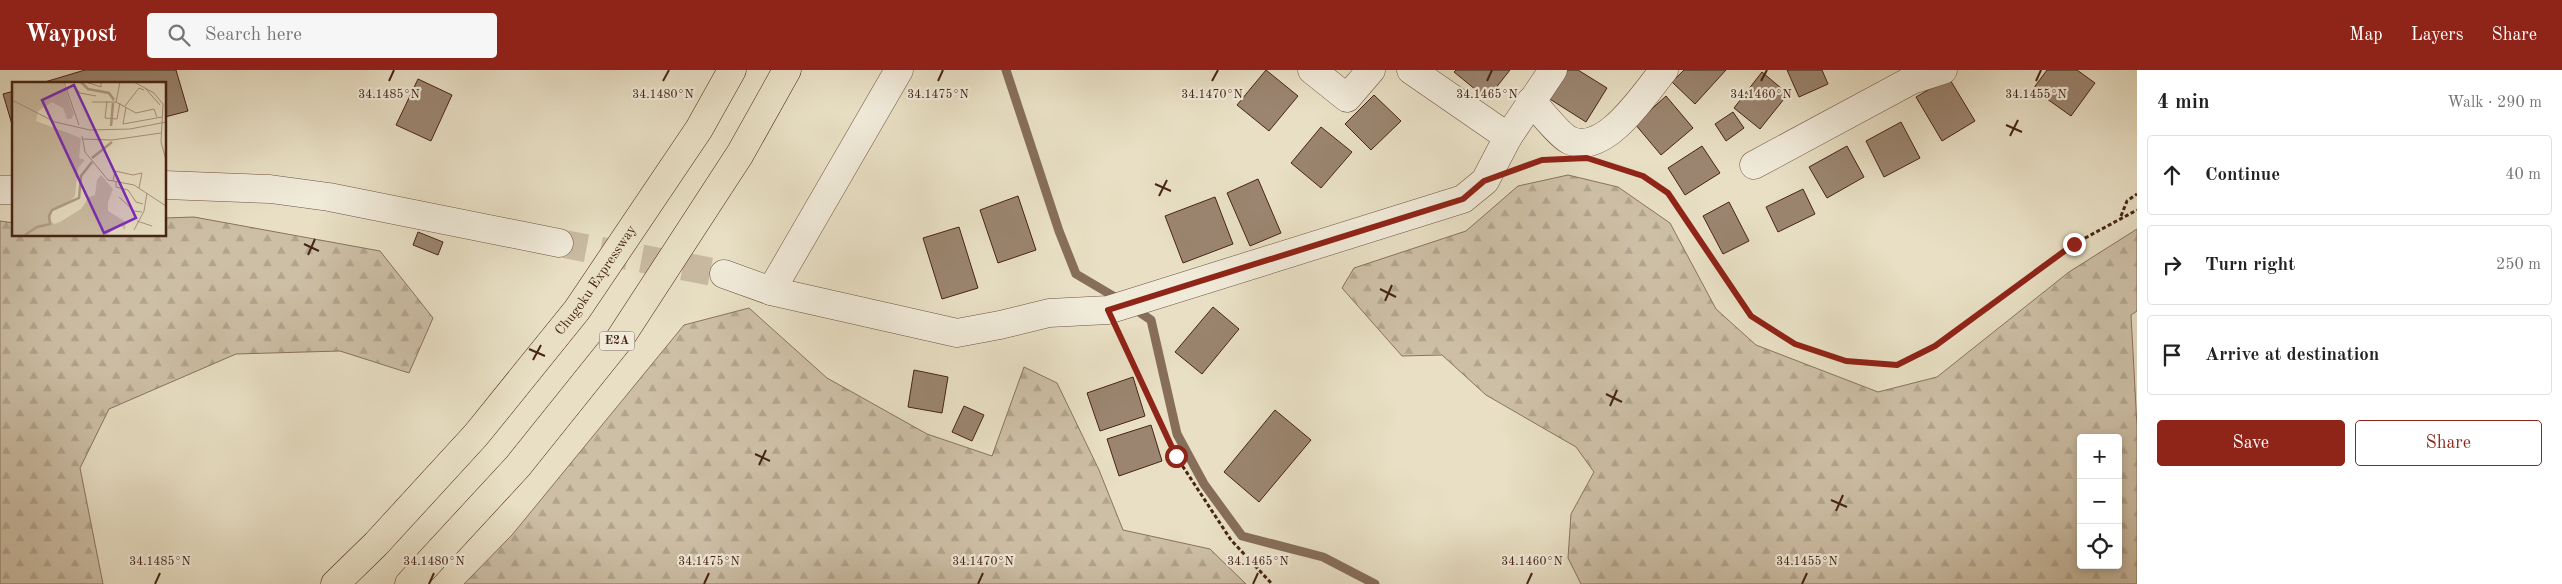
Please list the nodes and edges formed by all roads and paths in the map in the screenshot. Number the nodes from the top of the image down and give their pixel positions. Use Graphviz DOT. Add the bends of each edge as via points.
graph roads {
  1 [pos="732,70"];
  2 [pos="787,70"];
  3 [pos="899,70"];
  4 [pos="1312,70"];
  5 [pos="1370,70"];
  6 [pos="1412,70"];
  7 [pos="1553,70"];
  8 [pos="1664,70"];
  9 [pos="1943,70"];
  10 [pos="1531,101"];
  11 [pos="1508,137"];
  12 [pos="1551,159"];
  13 [pos="1606,164"];
  14 [pos="1754,165"];
  15 [pos="1526,166"];
  16 [pos="166,185"];
  17 [pos="2137,194"];
  18 [pos="2137,210"];
  19 [pos="2121,216"];
  20 [pos="559,243"];
  21 [pos="724,274"];
  22 [pos="771,291"];
  23 [pos="1108,310"];
  24 [pos="335,584"];
  25 [pos="408,584"];
  26 [pos="1272,584"];
  1 -- 24 [label="highway, Chugoku Expressway" via="699,129 577,310 476,436"];
  2 -- 25 [label="highway, E2A" via="740,154 619,340 518,466"];
  3 -- 22 [label="street"];
  4 -- 5 [label="street" via="1347,98"];
  6 -- 11 [label="street"];
  7 -- 10 [label="street"];
  8 -- 10 [label="street" via="1604,138 1587,144 1568,139"];
  9 -- 14 [label="street" via="1912,80"];
  10 -- 11 [label="street"];
  11 -- 23 [label="street" via="1484,181 1463,199"];
  12 -- 15 [label="path"];
  13 -- 19 [label="path" via="1643,176 1668,193 1751,316 1795,344 1846,361 1897,365 1935,346 2074,244"];
  16 -- 20 [label="street" via="270,189 329,197"];
  17 -- 19 [label="path" via="2127,201"];
  18 -- 19 [label="path"];
  21 -- 22 [label="street"];
  22 -- 23 [label="street" via="958,333 1049,312"];
  23 -- 26 [label="path" via="1176,456 1231,540"];
}
